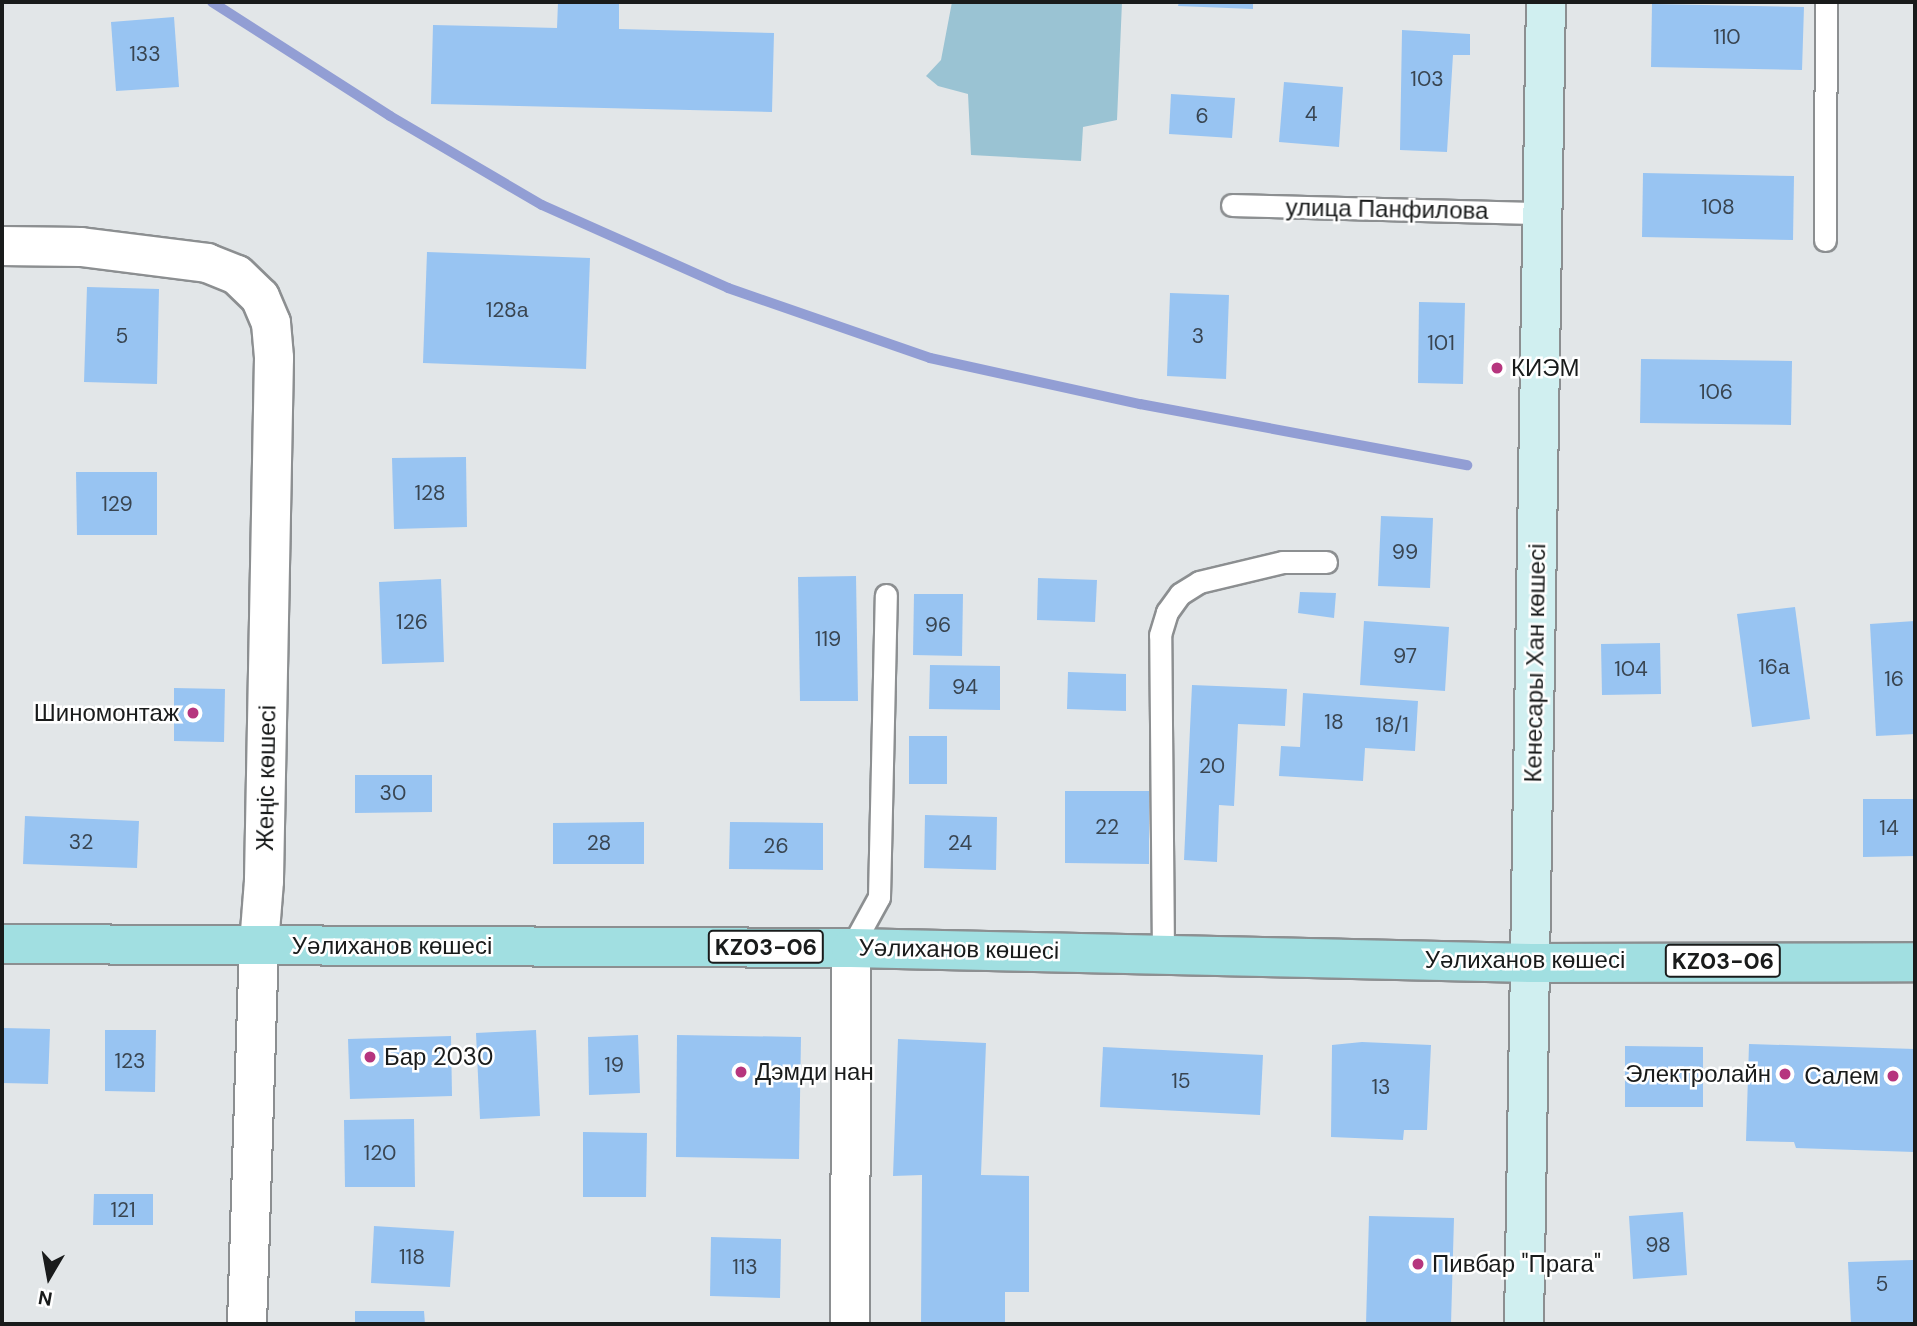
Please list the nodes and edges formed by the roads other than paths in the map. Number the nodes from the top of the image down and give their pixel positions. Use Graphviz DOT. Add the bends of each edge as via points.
graph roads {
  1 [pos="1546,2"];
  2 [pos="1826,2"];
  3 [pos="1231,205"];
  4 [pos="1542,213"];
  5 [pos="1825,240"];
  6 [pos="2,246"];
  7 [pos="1326,562"];
  8 [pos="886,595"];
  9 [pos="2,944"];
  10 [pos="259,945"];
  11 [pos="850,947"];
  12 [pos="1163,953"];
  13 [pos="1531,962"];
  14 [pos="1915,962"];
  15 [pos="247,1324"];
  16 [pos="849,1324"];
  17 [pos="1524,1324"];
  1 -- 4 [label="main road, Кенесары Хан көшесі"];
  2 -- 5 [label="lane"];
  3 -- 4 [label="lane, улица Панфилова"];
  4 -- 13 [label="main road, Кенесары Хан көшесі"];
  6 -- 10 [label="street, Жеңіс көшесі" via="81,247 207,263 237,275 260,297 271,323 264,881"];
  7 -- 12 [label="lane" via="1283,562 1199,582 1180,594 1167,612 1160,635"];
  8 -- 11 [label="lane" via="879,897"];
  9 -- 10 [label="main road, Уәлиханов көшесі / KZ03-06"];
  10 -- 11 [label="main road, Уәлиханов көшесі / KZ03-06"];
  10 -- 15 [label="street, Жеңіс көшесі"];
  11 -- 12 [label="main road, Уәлиханов көшесі / KZ03-06"];
  11 -- 16 [label="street"];
  12 -- 13 [label="main road, Уәлиханов көшесі / KZ03-06"];
  13 -- 14 [label="main road, Уәлиханов көшесі / KZ03-06"];
  13 -- 17 [label="main road, Кенесары Хан көшесі"];
}
